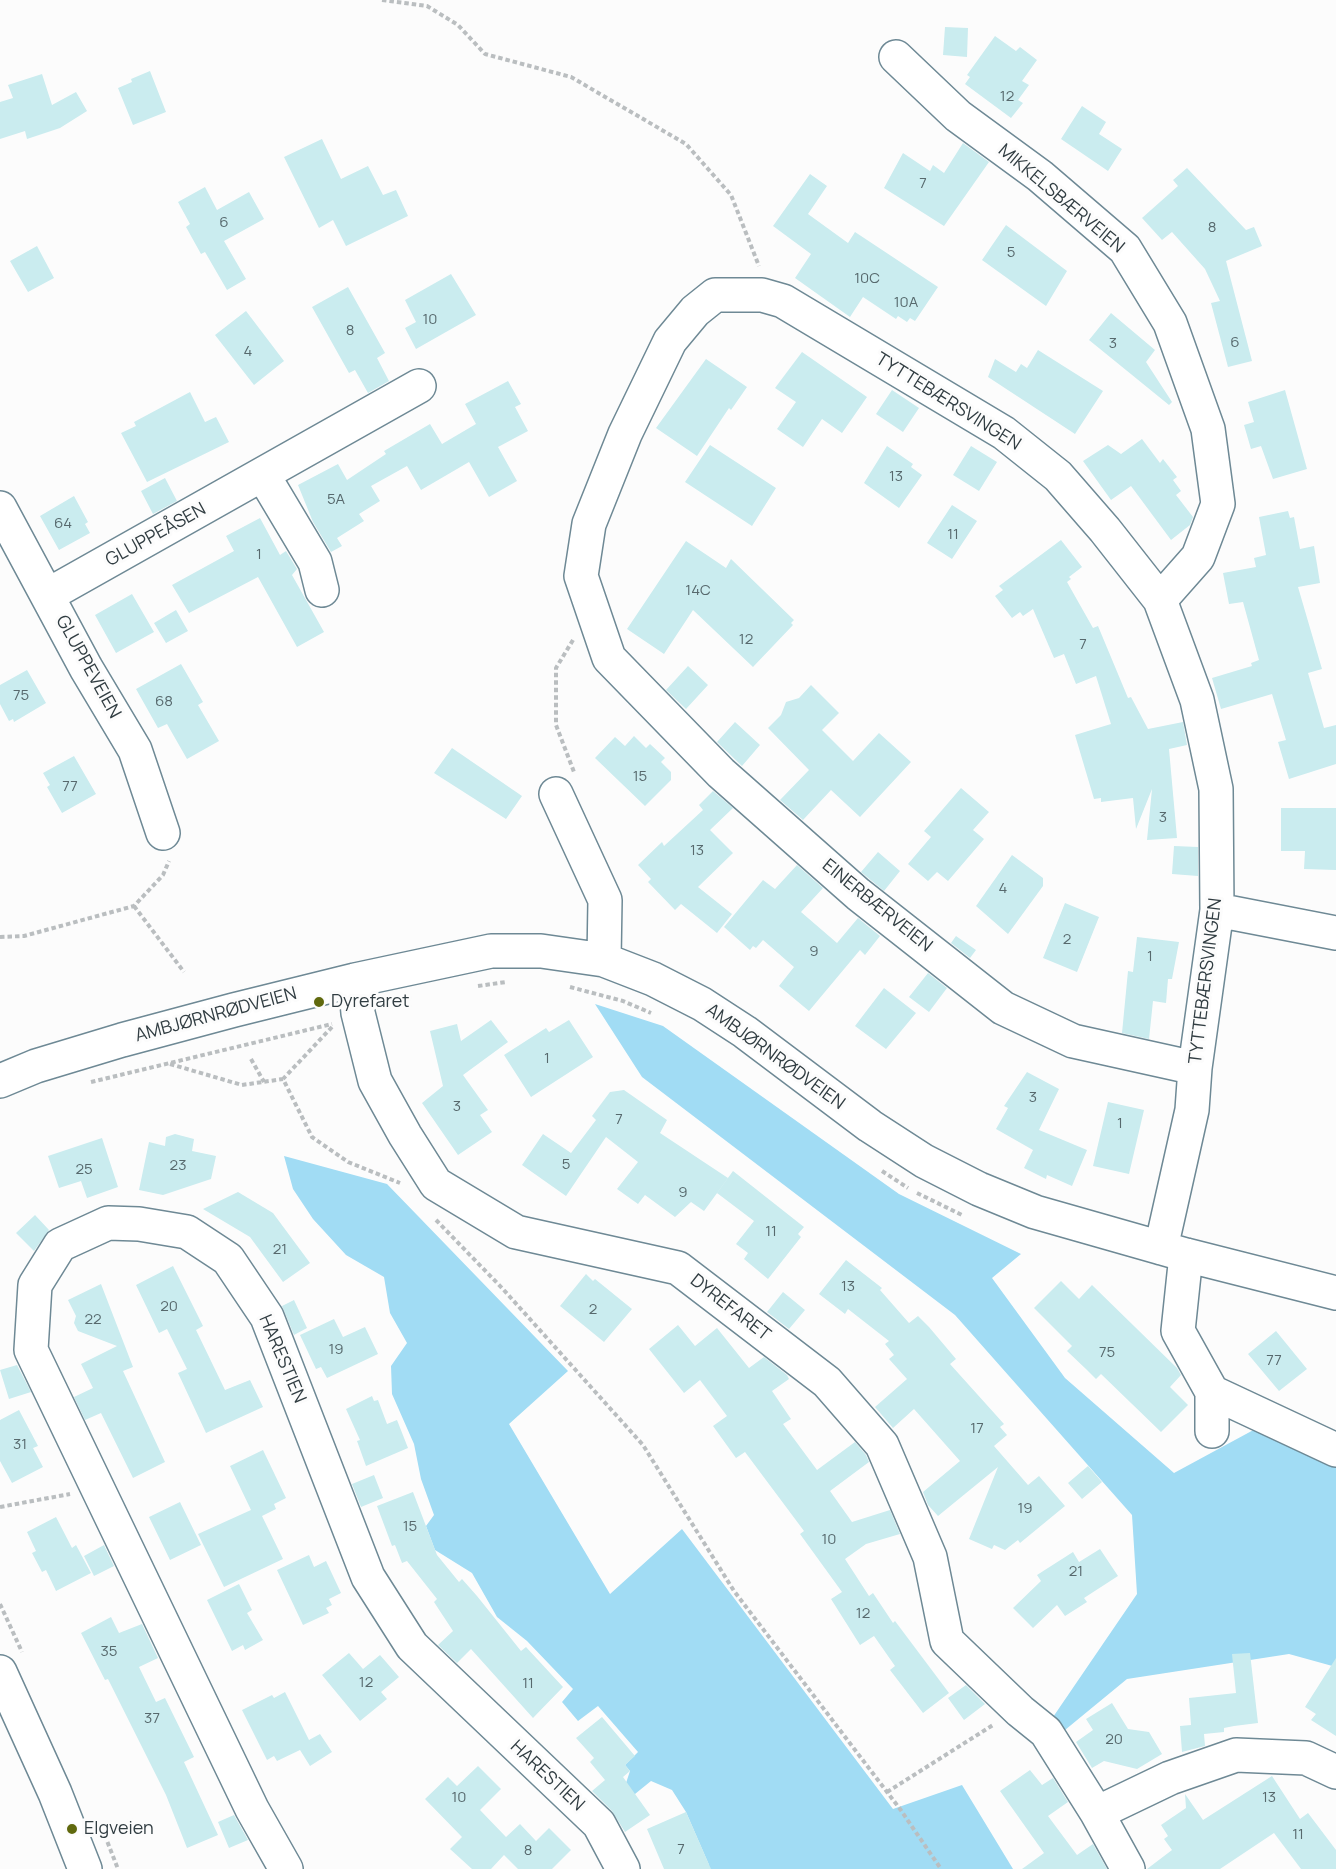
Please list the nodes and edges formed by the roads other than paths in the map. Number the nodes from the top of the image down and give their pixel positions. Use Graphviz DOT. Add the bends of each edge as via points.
graph roads {
  1 [pos="896,57"];
  2 [pos="419,387"];
  3 [pos="263,475"];
  4 [pos="0,508"];
  5 [pos="322,590"];
  6 [pos="48,595"];
  7 [pos="1160,600"];
  8 [pos="609,658"];
  9 [pos="556,794"];
  10 [pos="164,832"];
  11 [pos="1217,910"];
  12 [pos="1336,933"];
  13 [pos="604,960"];
  14 [pos="356,980"];
  15 [pos="1195,1068"];
  16 [pos="0,1081"];
  17 [pos="1174,1252"];
  18 [pos="1336,1293"];
  19 [pos="1212,1392"];
  20 [pos="1212,1431"];
  21 [pos="1336,1450"];
  22 [pos="0,1672"];
  23 [pos="1336,1772"];
  24 [pos="1096,1812"];
  25 [pos="85,1869"];
  26 [pos="286,1869"];
  27 [pos="623,1869"];
  28 [pos="1128,1869"];
  1 -- 7 [label="street, MIKKELSBÆRVEIEN" via="958,116 1040,176 1125,249 1170,323 1208,429 1218,504 1198,557"];
  2 -- 3 [label="street, GLUPPEÅSEN"];
  3 -- 5 [label="street" via="315,561"];
  3 -- 6 [label="street, GLUPPEÅSEN"];
  4 -- 6 [label="street, GLUPPEVEIEN"];
  6 -- 10 [label="street, GLUPPEVEIEN" via="135,750"];
  7 -- 8 [label="street, TYTTEBÆRSVINGEN" via="1058,476 1004,433 783,301 762,295 715,294 670,341 625,434 589,524 582,576"];
  7 -- 11 [label="street, TYTTEBÆRSVINGEN" via="1197,700 1216,789"];
  8 -- 15 [label="street, EINERBÆRVEIEN" via="721,773 858,894 1003,1008 1073,1041"];
  9 -- 13 [label="street" via="605,900"];
  11 -- 12 [label="street"];
  11 -- 15 [label="street, TYTTEBÆRSVINGEN"];
  13 -- 14 [label="street, AMBJØRNRØDVEIEN" via="542,951 491,951"];
  13 -- 17 [label="street, AMBJØRNRØDVEIEN" via="702,1004 924,1161 1035,1212"];
  14 -- 16 [label="street, AMBJØRNRØDVEIEN" via="122,1040"];
  14 -- 24 [label="street, DYREFARET" via="358,1013 375,1082 436,1184 516,1232 678,1268 827,1382 882,1446 930,1557 947,1641 1046,1732"];
  15 -- 17 [label="street, TYTTEBÆRSVINGEN"];
  17 -- 18 [label="street, AMBJØRNRØDVEIEN"];
  17 -- 19 [label="street" via="1178,1331"];
  19 -- 20 [label="street"];
  19 -- 21 [label="street"];
  22 -- 25 [label="street" via="56,1793"];
  23 -- 24 [label="street" via="1306,1758 1236,1755 1170,1778"];
  24 -- 28 [label="street, DYREFARET"];
  26 -- 27 [label="street, HARESTIEN" via="252,1809 32,1350 34,1285 60,1245 108,1223 187,1232 228,1259 267,1317 368,1576 412,1646 599,1824"];
}
